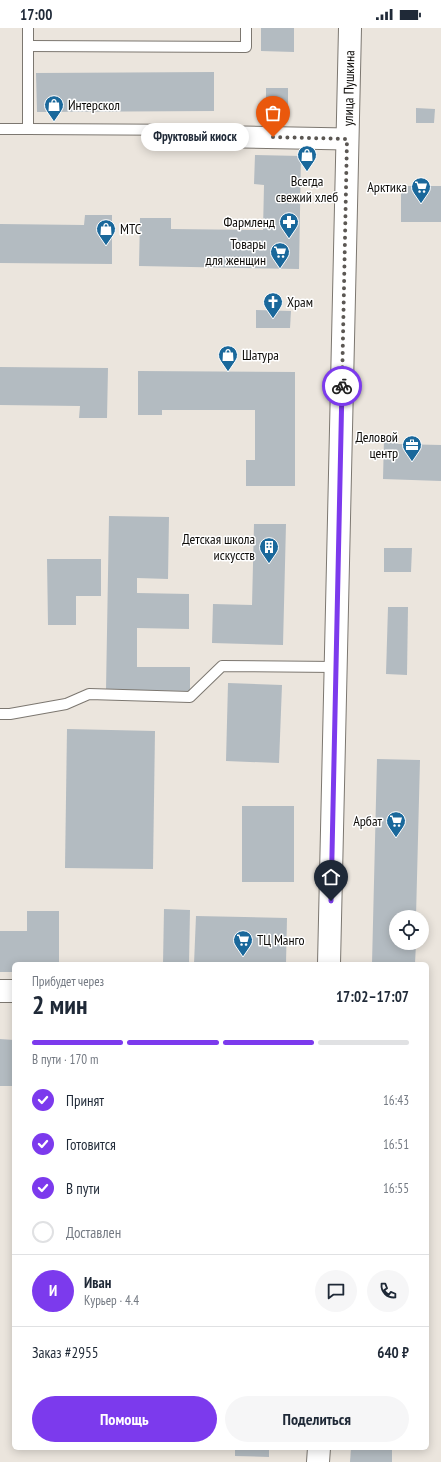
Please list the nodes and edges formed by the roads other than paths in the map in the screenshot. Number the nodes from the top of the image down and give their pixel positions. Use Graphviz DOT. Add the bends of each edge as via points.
graph roads {
  1 [pos="28,28"];
  2 [pos="246,28"];
  3 [pos="350,28"];
  4 [pos="28,46"];
  5 [pos="0,129"];
  6 [pos="28,129"];
  7 [pos="210,130"];
  8 [pos="243,136"];
  9 [pos="347,139"];
  10 [pos="336,667"];
  11 [pos="0,714"];
  12 [pos="329,962"];
  13 [pos="0,991"];
  14 [pos="12,991"];
  15 [pos="319,1450"];
  16 [pos="318,1462"];
  1 -- 4 [label="lane"];
  2 -- 4 [label="lane" via="246,47"];
  3 -- 9 [label="street, улица Пушкина"];
  4 -- 6 [label="lane"];
  5 -- 6 [label="lane"];
  6 -- 7 [label="lane"];
  8 -- 9 [label="street"];
  9 -- 10 [label="street, улица Пушкина"];
  10 -- 11 [label="lane" via="222,666 190,697 88,694 66,704"];
  10 -- 12 [label="street, улица Пушкина"];
  13 -- 14 [label="street"];
  15 -- 16 [label="street"];
}
